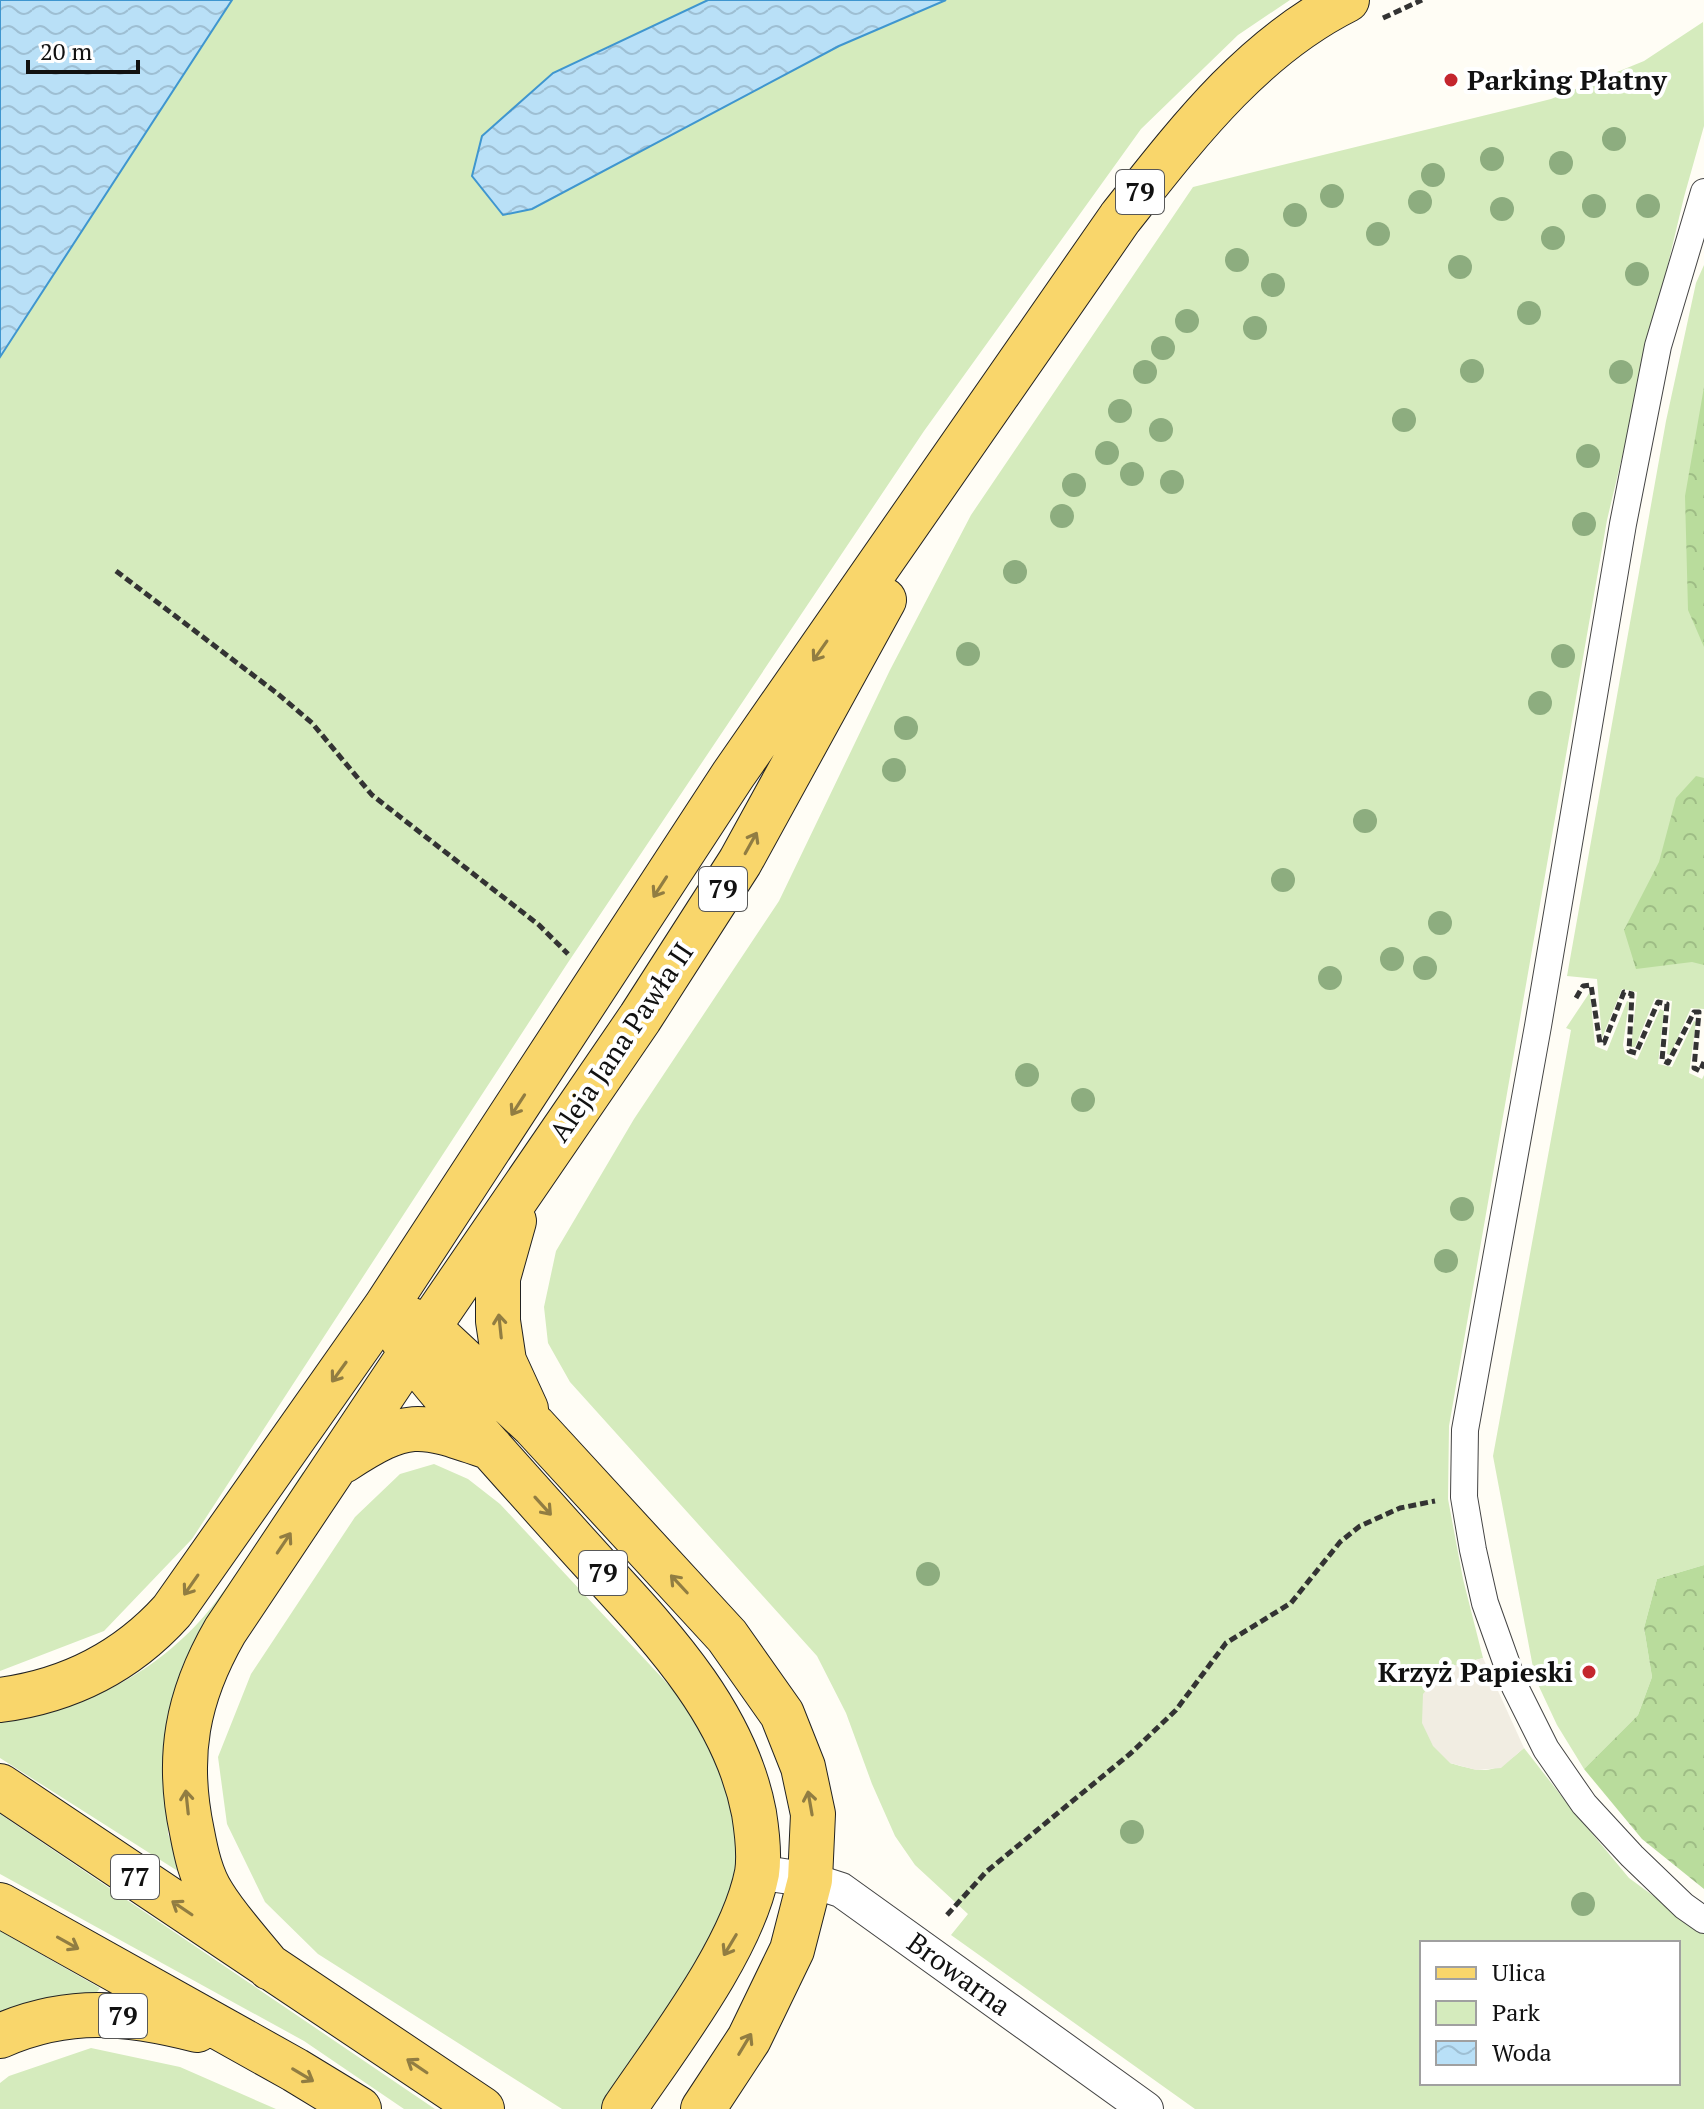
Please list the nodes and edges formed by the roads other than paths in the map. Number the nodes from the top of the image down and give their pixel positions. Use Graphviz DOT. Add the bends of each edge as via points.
graph roads {
  1 [pos="1347,0"];
  2 [pos="1704,192"];
  3 [pos="976,426"];
  4 [pos="521,1191"];
  5 [pos="385,1308"];
  6 [pos="419,1340"];
  7 [pos="534,1426"];
  8 [pos="491,1448"];
  9 [pos="334,1467"];
  10 [pos="0,1700"];
  11 [pos="0,1786"];
  12 [pos="757,1872"];
  13 [pos="810,1880"];
  14 [pos="0,1905"];
  15 [pos="1704,1920"];
  16 [pos="270,1968"];
  17 [pos="0,2036"];
  18 [pos="246,2043"];
  19 [pos="359,2109"];
  20 [pos="482,2109"];
  21 [pos="624,2109"];
  22 [pos="703,2109"];
  23 [pos="1146,2109"];
  1 -- 3 [label="main road, Aleja Jana Pawła II / 79" via="1237,79 1182,140 1120,218"];
  2 -- 15 [label="street" via="1658,346 1623,524 1465,1430 1464,1497 1485,1603 1515,1687 1546,1749 1584,1804 1632,1856"];
  4 -- 3 [label="main road, Aleja Jana Pawła II / 79, one-way" via="740,862"];
  3 -- 5 [label="main road, Aleja Jana Pawła II / 79, one-way" via="733,775"];
  4 -- 6 [label="main road, Aleja Jana Pawła II / 79"];
  7 -- 4 [label="main road, one-way" via="504,1361 498,1321 498,1278"];
  5 -- 6 [label="main road"];
  5 -- 10 [label="main road, Aleja Jana Pawła II, one-way" via="157,1628 96,1671 44,1691"];
  6 -- 7 [label="main road"];
  6 -- 8 [label="main road, 79"];
  6 -- 9 [label="main road, 79"];
  13 -- 7 [label="main road, one-way" via="813,1814 803,1767 782,1714 727,1636"];
  8 -- 9 [label="main road" via="417,1427 371,1442"];
  8 -- 12 [label="main road, 79, one-way" via="647,1621 710,1703 748,1782"];
  16 -- 9 [label="main road, 79, one-way" via="212,1894 199,1863 186,1794 186,1735 196,1690 213,1651"];
  16 -- 11 [label="main road, 77, one-way"];
  12 -- 13 [label="street, Browarna"];
  12 -- 21 [label="main road, 79, one-way" via="739,1929"];
  22 -- 13 [label="main road, one-way" via="749,2039 792,1950"];
  13 -- 23 [label="street, Browarna" via="841,1890"];
  14 -- 18 [label="main road, one-way"];
  20 -- 16 [label="main road, 77, one-way"];
  17 -- 18 [label="main road, 79" via="33,2022 105,2014"];
  18 -- 19 [label="main road, one-way"];
}
